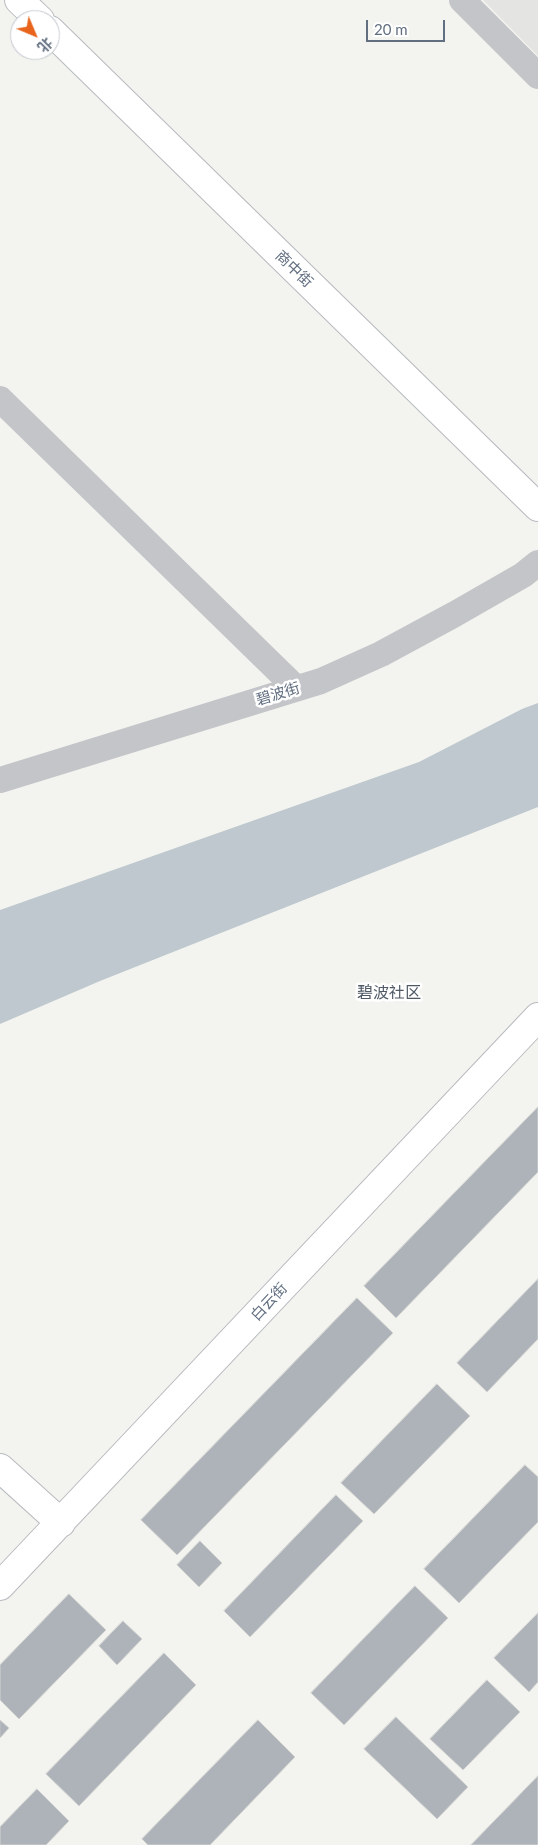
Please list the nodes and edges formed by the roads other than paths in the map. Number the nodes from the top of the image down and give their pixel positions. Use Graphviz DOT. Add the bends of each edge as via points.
graph roads {
  1 [pos="19,0"];
  2 [pos="462,0"];
  3 [pos="30,10"];
  4 [pos="60,40"];
  5 [pos="538,76"];
  6 [pos="0,399"];
  7 [pos="538,507"];
  8 [pos="538,564"];
  9 [pos="296,688"];
  10 [pos="0,780"];
  11 [pos="538,1017"];
  12 [pos="0,1468"];
  13 [pos="61,1523"];
  14 [pos="0,1586"];
  1 -- 3 [label="street"];
  2 -- 5 [label="street"];
  4 -- 7 [label="street, 商中街"];
  6 -- 9 [label="street"];
  8 -- 9 [label="street, 碧波街" via="381,654"];
  9 -- 10 [label="street, 碧波街"];
  11 -- 13 [label="street, 白云街"];
  12 -- 13 [label="street"];
  13 -- 14 [label="street, 白云街"];
}
